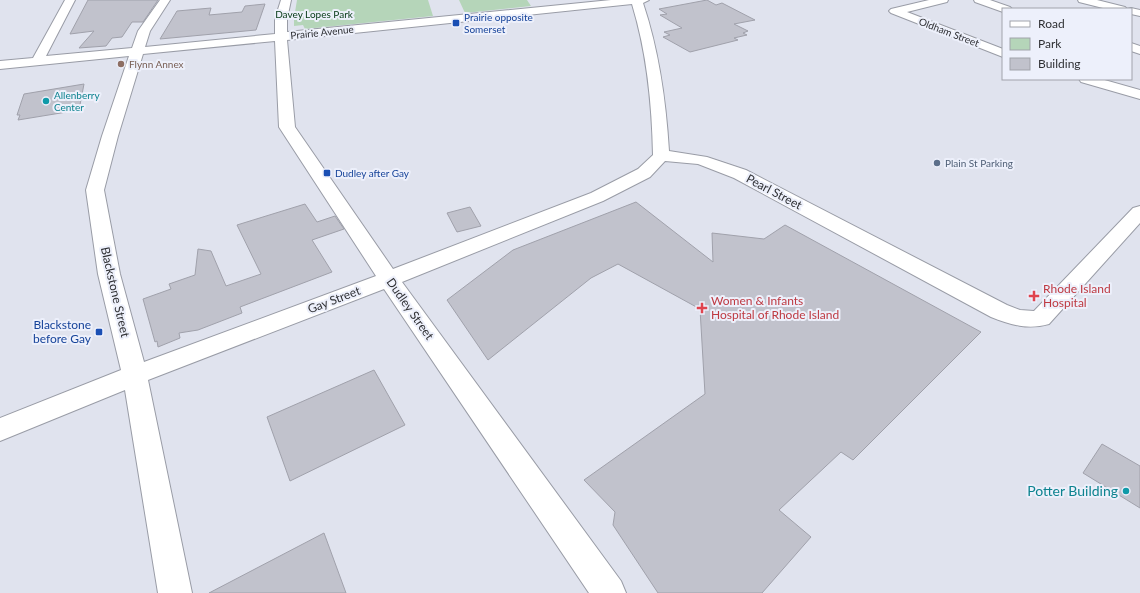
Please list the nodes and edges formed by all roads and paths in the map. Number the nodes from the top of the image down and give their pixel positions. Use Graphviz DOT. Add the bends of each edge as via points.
graph roads {
  1 [pos="70,0"];
  2 [pos="165,0"];
  3 [pos="286,0"];
  4 [pos="639,0"];
  5 [pos="943,0"];
  6 [pos="979,0"];
  7 [pos="1083,0"];
  8 [pos="1003,8"];
  9 [pos="1117,8"];
  10 [pos="281,36"];
  11 [pos="137,51"];
  12 [pos="1002,52"];
  13 [pos="37,62"];
  14 [pos="0,65"];
  15 [pos="1089,80"];
  16 [pos="1140,95"];
  17 [pos="661,156"];
  18 [pos="1140,212"];
  19 [pos="389,279"];
  20 [pos="135,376"];
  21 [pos="0,430"];
  22 [pos="175,593"];
  23 [pos="609,593"];
  1 -- 13 [label="street"];
  2 -- 11 [label="street, Blackstone Street" via="144,31"];
  3 -- 10 [label="street, Dudley Street" via="281,19"];
  4 -- 10 [label="street, Prairie Avenue"];
  4 -- 17 [label="street" via="660,115"];
  5 -- 12 [label="street, Oldham Street" via="895,11"];
  6 -- 8 [label="street"];
  7 -- 9 [label="street"];
  10 -- 11 [label="street, Prairie Avenue"];
  10 -- 19 [label="street, Dudley Street" via="287,127"];
  11 -- 13 [label="street, Prairie Avenue"];
  11 -- 20 [label="street, Blackstone Street" via="102,159 95,190 109,274"];
  13 -- 14 [label="street, Prairie Avenue"];
  15 -- 16 [label="street"];
  17 -- 18 [label="street, Pearl Street" via="676,155 701,159 740,174 999,311 1023,320 1041,318"];
  17 -- 19 [label="street, Gay Street" via="644,173 597,197"];
  19 -- 20 [label="street, Gay Street"];
  19 -- 23 [label="street, Dudley Street"];
  20 -- 21 [label="street, Gay Street"];
  20 -- 22 [label="street, Blackstone Street"];
}
